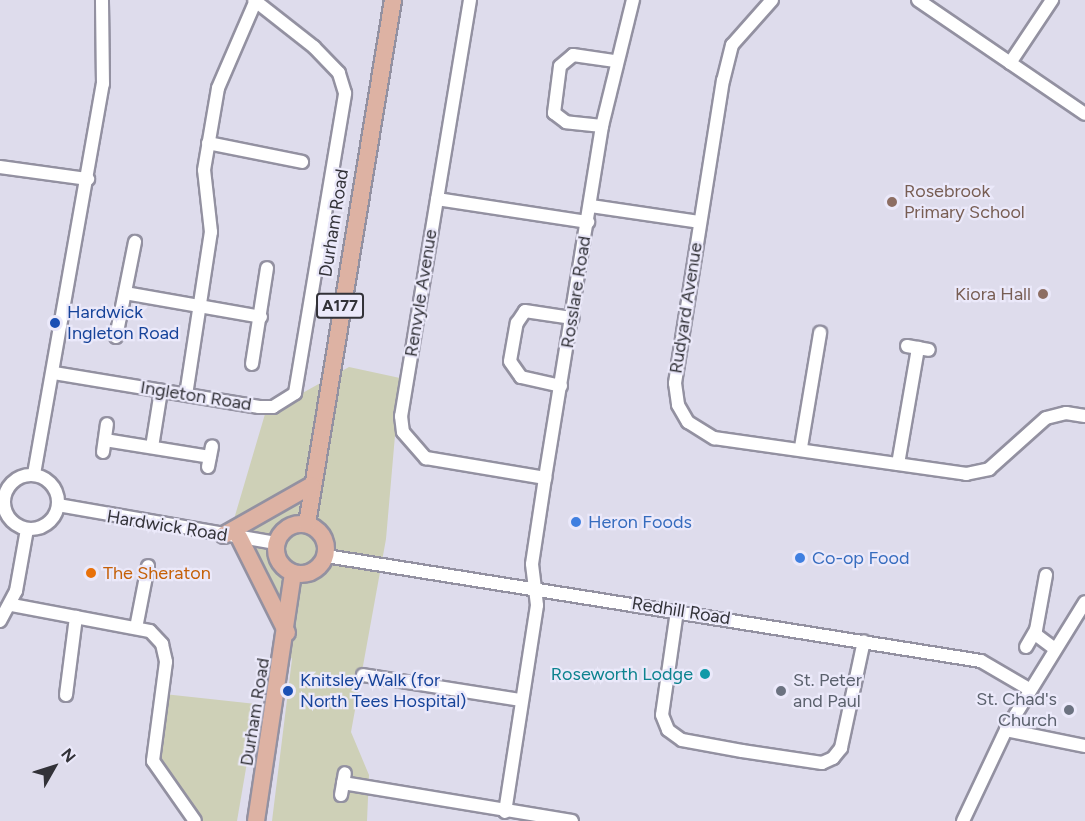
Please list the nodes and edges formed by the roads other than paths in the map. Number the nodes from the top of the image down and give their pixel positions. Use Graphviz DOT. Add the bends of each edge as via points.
graph roads {
  1 [pos="102,0"];
  2 [pos="255,0"];
  3 [pos="393,0"];
  4 [pos="470,0"];
  5 [pos="633,0"];
  6 [pos="772,0"];
  7 [pos="918,0"];
  8 [pos="1052,0"];
  9 [pos="614,61"];
  10 [pos="1010,63"];
  11 [pos="1085,114"];
  12 [pos="602,126"];
  13 [pos="208,143"];
  14 [pos="302,162"];
  15 [pos="0,167"];
  16 [pos="88,179"];
  17 [pos="437,199"];
  18 [pos="591,206"];
  19 [pos="588,222"];
  20 [pos="699,222"];
  21 [pos="135,242"];
  22 [pos="267,268"];
  23 [pos="125,293"];
  24 [pos="200,307"];
  25 [pos="261,316"];
  26 [pos="572,318"];
  27 [pos="820,333"];
  28 [pos="116,337"];
  29 [pos="918,348"];
  30 [pos="252,364"];
  31 [pos="54,373"];
  32 [pos="561,386"];
  33 [pos="161,391"];
  34 [pos="186,395"];
  35 [pos="1085,416"];
  36 [pos="107,424"];
  37 [pos="152,447"];
  38 [pos="801,447"];
  39 [pos="210,457"];
  40 [pos="898,464"];
  41 [pos="34,474"];
  42 [pos="545,478"];
  43 [pos="312,485"];
  44 [pos="2,498"];
  45 [pos="58,504"];
  46 [pos="307,524"];
  47 [pos="27,529"];
  48 [pos="231,536"];
  49 [pos="276,543"];
  50 [pos="326,556"];
  51 [pos="148,566"];
  52 [pos="293,574"];
  53 [pos="1046,575"];
  54 [pos="534,587"];
  55 [pos="1085,602"];
  56 [pos="12,605"];
  57 [pos="677,611"];
  58 [pos="76,617"];
  59 [pos="1081,618"];
  60 [pos="0,621"];
  61 [pos="136,628"];
  62 [pos="287,633"];
  63 [pos="1035,634"];
  64 [pos="864,641"];
  65 [pos="1026,647"];
  66 [pos="1055,649"];
  67 [pos="364,675"];
  68 [pos="1029,689"];
  69 [pos="66,695"];
  70 [pos="520,700"];
  71 [pos="1006,730"];
  72 [pos="1085,746"];
  73 [pos="343,784"];
  74 [pos="505,812"];
  75 [pos="558,820"];
  76 [pos="195,821"];
  77 [pos="256,821"];
  78 [pos="572,821"];
  79 [pos="963,821"];
  1 -- 16 [label="street" via="103,84"];
  2 -- 13 [label="street" via="226,59"];
  2 -- 34 [label="street, Ingleton Road" via="314,47 339,73 345,93 300,379 295,393 273,407"];
  3 -- 43 [label="main road, Durham Road / A177"];
  4 -- 17 [label="street, Renvyle Avenue"];
  5 -- 9 [label="street, Rosslare Road"];
  6 -- 20 [label="street, Rudyard Avenue" via="732,45"];
  7 -- 10 [label="street"];
  8 -- 10 [label="street"];
  9 -- 12 [label="street, Rosslare Road"];
  9 -- 12 [label="street" via="573,55 560,66 554,113 566,122"];
  10 -- 11 [label="street"];
  12 -- 18 [label="street, Rosslare Road"];
  13 -- 14 [label="street"];
  13 -- 24 [label="street" via="204,188 211,232"];
  15 -- 16 [label="street"];
  16 -- 31 [label="street"];
  17 -- 19 [label="street"];
  17 -- 42 [label="street, Renvyle Avenue" via="400,416 403,432 426,458"];
  18 -- 19 [label="street, Rosslare Road"];
  18 -- 20 [label="street"];
  19 -- 26 [label="street, Rosslare Road"];
  20 -- 38 [label="street, Rudyard Avenue" via="675,383 678,405 688,422 714,438"];
  21 -- 23 [label="street"];
  22 -- 25 [label="street"];
  23 -- 24 [label="street"];
  23 -- 28 [label="street"];
  24 -- 25 [label="street"];
  24 -- 34 [label="street"];
  25 -- 30 [label="street"];
  26 -- 32 [label="street, Rosslare Road"];
  26 -- 32 [label="street" via="525,311 517,323 510,361 521,377"];
  27 -- 38 [label="street"];
  29 -- 40 [label="street"];
  31 -- 33 [label="street, Ingleton Road"];
  31 -- 41 [label="street"];
  32 -- 42 [label="street, Rosslare Road"];
  33 -- 34 [label="street, Ingleton Road"];
  33 -- 37 [label="street"];
  35 -- 40 [label="street, Rudyard Avenue" via="1066,413 1046,418 978,474"];
  36 -- 37 [label="street" via="104,446"];
  37 -- 39 [label="street"];
  38 -- 40 [label="street, Rudyard Avenue"];
  41 -- 44 [label="street" via="12,481"];
  41 -- 45 [label="street" via="53,485"];
  42 -- 54 [label="street, Rosslare Road" via="532,564"];
  43 -- 46 [label="main road, Durham Road / A177"];
  43 -- 48 [label="main road"];
  44 -- 47 [label="street" via="9,518"];
  45 -- 47 [label="street" via="49,523"];
  45 -- 48 [label="street, Hardwick Road"];
  46 -- 49 [label="main road" via="285,530"];
  46 -- 50 [label="main road" via="322,534"];
  47 -- 56 [label="street"];
  48 -- 49 [label="street, Hardwick Road"];
  48 -- 62 [label="main road"];
  49 -- 52 [label="main road" via="278,559"];
  50 -- 52 [label="main road" via="311,573"];
  50 -- 54 [label="street, Redhill Road"];
  51 -- 61 [label="street"];
  52 -- 62 [label="main road, Durham Road"];
  53 -- 63 [label="street"];
  54 -- 57 [label="street, Redhill Road"];
  54 -- 70 [label="street, Rosslare Road" via="537,605"];
  55 -- 59 [label="street"];
  56 -- 58 [label="street"];
  56 -- 60 [label="street"];
  57 -- 64 [label="street, Redhill Road"];
  57 -- 64 [label="street" via="662,715 668,730 682,740 742,751 822,763 833,758 841,748"];
  58 -- 61 [label="street"];
  58 -- 69 [label="street"];
  59 -- 66 [label="street"];
  61 -- 76 [label="street" via="150,632 162,644 166,662 153,761"];
  62 -- 77 [label="main road, Durham Road"];
  63 -- 65 [label="street"];
  63 -- 66 [label="street"];
  64 -- 68 [label="street, Redhill Road" via="981,661"];
  66 -- 68 [label="street"];
  67 -- 70 [label="street"];
  68 -- 71 [label="street"];
  70 -- 74 [label="street, Rosslare Road"];
  71 -- 72 [label="street"];
  71 -- 79 [label="street"];
  73 -- 74 [label="street"];
  74 -- 75 [label="street"];
  75 -- 78 [label="street"];
}
